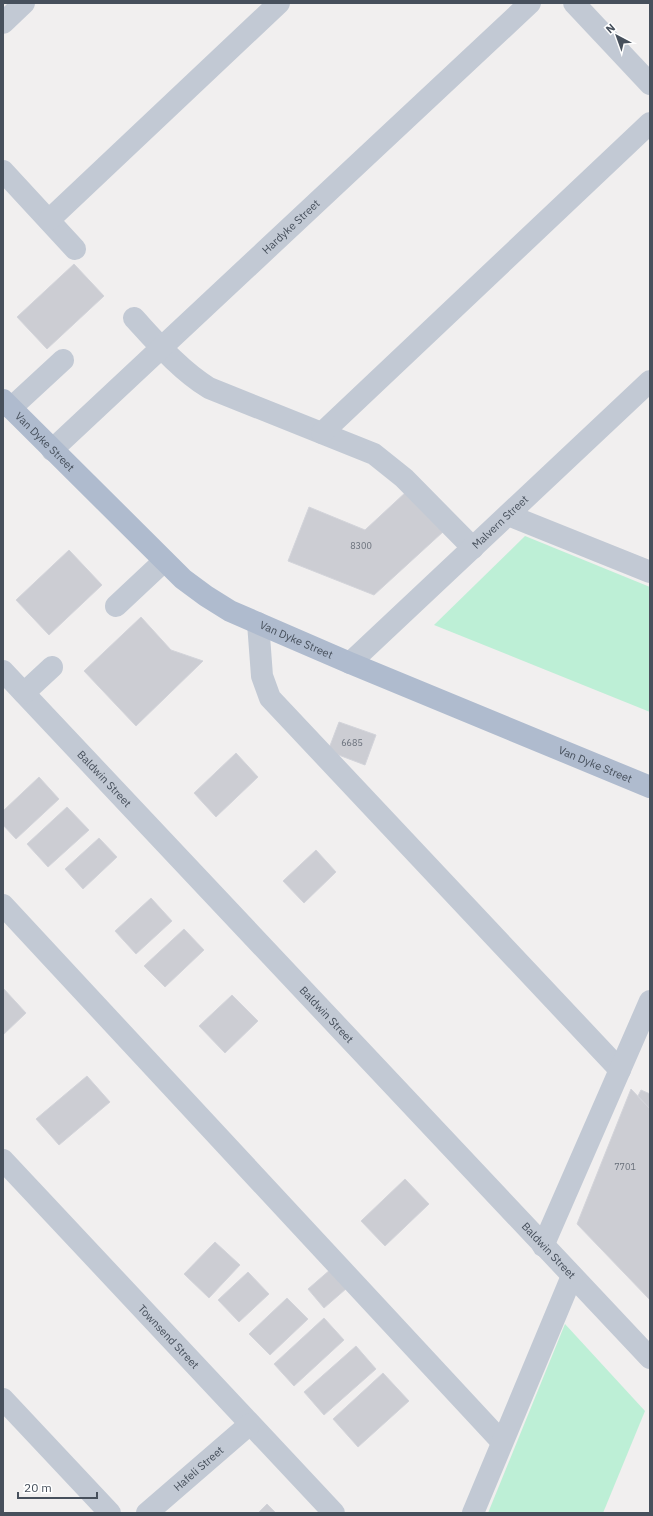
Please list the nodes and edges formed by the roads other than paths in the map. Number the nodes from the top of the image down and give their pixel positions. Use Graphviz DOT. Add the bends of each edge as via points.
graph roads {
  1 [pos="24,3"];
  2 [pos="279,3"];
  3 [pos="530,3"];
  4 [pos="574,3"];
  5 [pos="3,23"];
  6 [pos="650,84"];
  7 [pos="650,123"];
  8 [pos="3,171"];
  9 [pos="49,220"];
  10 [pos="75,249"];
  11 [pos="134,318"];
  12 [pos="161,348"];
  13 [pos="63,360"];
  14 [pos="650,381"];
  15 [pos="7,404"];
  16 [pos="322,433"];
  17 [pos="52,450"];
  18 [pos="508,515"];
  19 [pos="473,548"];
  20 [pos="164,561"];
  21 [pos="650,572"];
  22 [pos="116,606"];
  23 [pos="258,623"];
  24 [pos="350,663"];
  25 [pos="52,667"];
  26 [pos="3,671"];
  27 [pos="24,694"];
  28 [pos="650,787"];
  29 [pos="3,905"];
  30 [pos="650,1001"];
  31 [pos="620,1070"];
  32 [pos="6,1169"];
  33 [pos="543,1246"];
  34 [pos="572,1276"];
  35 [pos="650,1358"];
  36 [pos="3,1400"];
  37 [pos="250,1424"];
  38 [pos="502,1442"];
  39 [pos="110,1513"];
  40 [pos="148,1513"];
  41 [pos="334,1513"];
  42 [pos="473,1513"];
  1 -- 5 [label="street"];
  2 -- 9 [label="street"];
  3 -- 12 [label="street, Hardyke Street"];
  4 -- 6 [label="street"];
  7 -- 16 [label="street"];
  8 -- 9 [label="street"];
  9 -- 10 [label="street"];
  11 -- 12 [label="street"];
  12 -- 16 [label="street" via="194,379 209,388"];
  12 -- 17 [label="street, Hardyke Street"];
  13 -- 15 [label="street"];
  14 -- 18 [label="street, Malvern Street"];
  15 -- 17 [label="main road, Van Dyke Street"];
  16 -- 19 [label="street" via="374,454 404,478"];
  17 -- 20 [label="main road, Van Dyke Street"];
  18 -- 19 [label="street, Malvern Street"];
  18 -- 21 [label="street"];
  19 -- 24 [label="street, Malvern Street"];
  20 -- 22 [label="street"];
  20 -- 23 [label="main road, Van Dyke Street" via="182,579 206,596 230,611"];
  23 -- 24 [label="main road, Van Dyke Street"];
  23 -- 31 [label="street" via="262,676 270,698"];
  24 -- 28 [label="main road, Van Dyke Street"];
  25 -- 27 [label="street"];
  26 -- 27 [label="street, Baldwin Street"];
  27 -- 33 [label="street, Baldwin Street"];
  29 -- 38 [label="street"];
  30 -- 31 [label="street"];
  31 -- 33 [label="street"];
  32 -- 37 [label="street, Townsend Street"];
  33 -- 34 [label="street, Baldwin Street"];
  34 -- 35 [label="street, Baldwin Street"];
  34 -- 38 [label="street"];
  36 -- 39 [label="street"];
  37 -- 40 [label="street, Hafeli Street"];
  37 -- 41 [label="street, Townsend Street"];
  38 -- 42 [label="street"];
}
